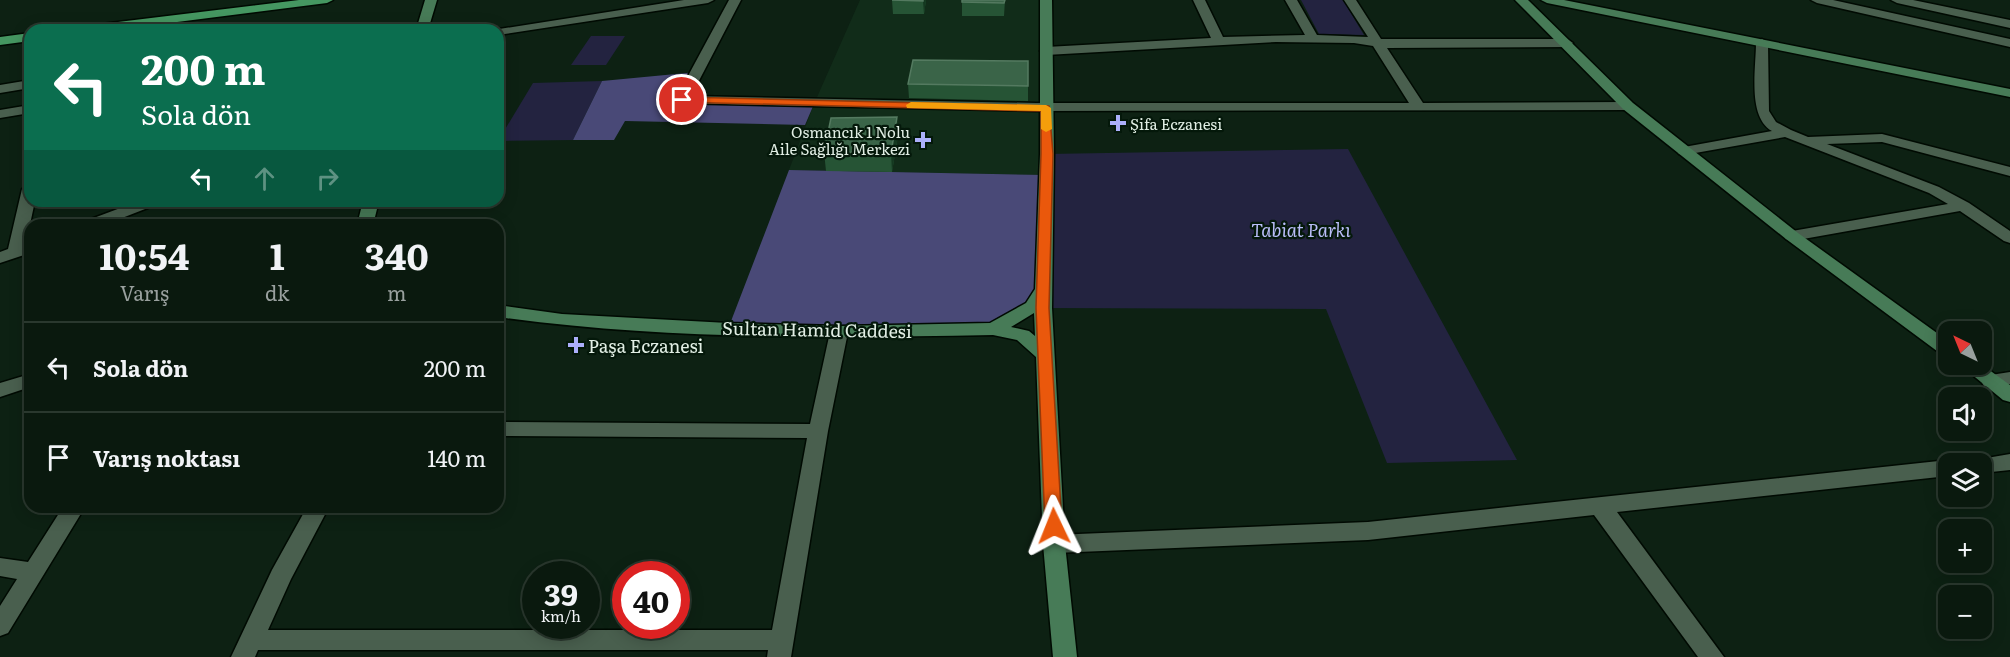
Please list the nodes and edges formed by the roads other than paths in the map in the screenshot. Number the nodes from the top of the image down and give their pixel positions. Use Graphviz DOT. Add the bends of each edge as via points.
graph roads {
  1 [pos="327,0"];
  2 [pos="431,0"];
  3 [pos="708,0"];
  4 [pos="735,0"];
  5 [pos="1046,0"];
  6 [pos="1199,0"];
  7 [pos="1291,0"];
  8 [pos="1350,0"];
  9 [pos="1521,0"];
  10 [pos="1547,0"];
  11 [pos="1817,0"];
  12 [pos="1897,0"];
  13 [pos="133,24"];
  14 [pos="424,24"];
  15 [pos="2010,24"];
  16 [pos="504,30"];
  17 [pos="24,38"];
  18 [pos="1313,38"];
  19 [pos="1218,40"];
  20 [pos="0,41"];
  21 [pos="1377,42"];
  22 [pos="1567,43"];
  23 [pos="1762,43"];
  24 [pos="2010,43"];
  25 [pos="1046,51"];
  26 [pos="24,85"];
  27 [pos="0,89"];
  28 [pos="2010,93"];
  29 [pos="1628,106"];
  30 [pos="1046,108"];
  31 [pos="1419,108"];
  32 [pos="24,110"];
  33 [pos="0,114"];
  34 [pos="1786,133"];
  35 [pos="1806,140"];
  36 [pos="1684,151"];
  37 [pos="2010,172"];
  38 [pos="1963,206"];
  39 [pos="26,207"];
  40 [pos="137,207"];
  41 [pos="105,219"];
  42 [pos="1792,236"];
  43 [pos="2010,238"];
  44 [pos="15,253"];
  45 [pos="1043,290"];
  46 [pos="504,312"];
  47 [pos="993,329"];
  48 [pos="839,332"];
  49 [pos="1938,343"];
  50 [pos="1045,355"];
  51 [pos="2001,380"];
  52 [pos="24,382"];
  53 [pos="0,390"];
  54 [pos="2010,395"];
  55 [pos="504,429"];
  56 [pos="818,430"];
  57 [pos="2010,462"];
  58 [pos="1992,464"];
  59 [pos="1938,469"];
  60 [pos="1599,505"];
  61 [pos="70,513"];
  62 [pos="315,513"];
  63 [pos="1054,544"];
  64 [pos="0,567"];
  65 [pos="33,572"];
  66 [pos="0,626"];
  67 [pos="781,648"];
  68 [pos="247,649"];
  69 [pos="1065,657"];
  70 [pos="1712,657"];
  1 -- 13 [label="main road"];
  2 -- 14 [label="street"];
  3 -- 16 [label="street"];
  4 -- 30 [label="street" via="682,100"];
  5 -- 25 [label="street"];
  6 -- 19 [label="street"];
  7 -- 18 [label="street"];
  8 -- 21 [label="street"];
  9 -- 22 [label="street"];
  10 -- 23 [label="street"];
  11 -- 24 [label="street"];
  12 -- 15 [label="street"];
  17 -- 20 [label="main road"];
  18 -- 19 [label="street"];
  18 -- 21 [label="street"];
  19 -- 25 [label="street"];
  21 -- 22 [label="street"];
  21 -- 31 [label="street"];
  22 -- 29 [label="street"];
  23 -- 28 [label="street"];
  23 -- 34 [label="street" via="1762,111 1771,125"];
  25 -- 30 [label="street"];
  26 -- 27 [label="street"];
  29 -- 31 [label="street"];
  29 -- 36 [label="street"];
  30 -- 31 [label="street"];
  30 -- 45 [label="street"];
  32 -- 33 [label="street"];
  34 -- 35 [label="street"];
  34 -- 36 [label="street"];
  35 -- 37 [label="street" via="1882,138"];
  35 -- 38 [label="street" via="1908,178"];
  36 -- 42 [label="street"];
  38 -- 42 [label="street"];
  38 -- 43 [label="street"];
  39 -- 44 [label="street"];
  40 -- 41 [label="street"];
  42 -- 49 [label="street"];
  45 -- 47 [label="street, Sultan Hamid Caddesi" via="1032,307"];
  45 -- 50 [label="street"];
  46 -- 48 [label="street, Sultan Hamid Caddesi" via="574,321"];
  47 -- 48 [label="street, Sultan Hamid Caddesi"];
  47 -- 50 [label="street, Sultan Hamid Caddesi" via="1023,335"];
  48 -- 56 [label="street"];
  50 -- 63 [label="street"];
  51 -- 54 [label="street"];
  52 -- 53 [label="street"];
  55 -- 56 [label="street"];
  56 -- 67 [label="street"];
  57 -- 58 [label="street"];
  59 -- 60 [label="street"];
  60 -- 63 [label="street" via="1368,531"];
  60 -- 70 [label="street"];
  61 -- 65 [label="street"];
  62 -- 68 [label="street"];
  63 -- 69 [label="street"];
  64 -- 65 [label="street"];
  65 -- 66 [label="street"];
  67 -- 68 [label="street"];
}
